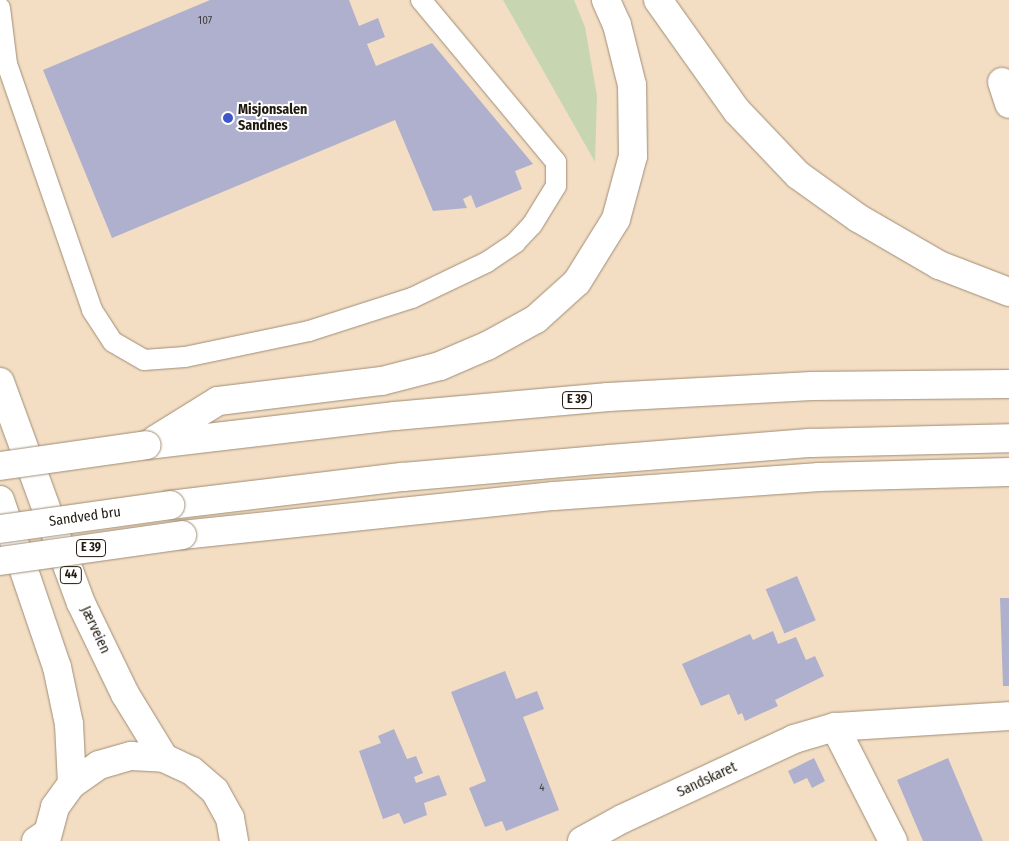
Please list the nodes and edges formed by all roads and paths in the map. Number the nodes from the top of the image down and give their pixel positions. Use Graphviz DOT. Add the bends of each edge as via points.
graph roads {
  1 [pos="421,0"];
  2 [pos="606,0"];
  3 [pos="658,0"];
  4 [pos="0,8"];
  5 [pos="1009,292"];
  6 [pos="0,382"];
  7 [pos="1009,384"];
  8 [pos="1009,438"];
  9 [pos="147,445"];
  10 [pos="0,466"];
  11 [pos="1009,472"];
  12 [pos="0,500"];
  13 [pos="0,529"];
  14 [pos="0,561"];
  15 [pos="1009,716"];
  16 [pos="835,727"];
  17 [pos="164,758"];
  18 [pos="72,784"];
  19 [pos="626,830"];
  20 [pos="42,839"];
  21 [pos="234,841"];
  22 [pos="582,841"];
  23 [pos="893,841"];
  1 -- 4 [label="lane" via="556,162 556,186 532,225 515,243 487,262 412,298 310,331 185,357 144,360 113,342 92,310 7,64"];
  2 -- 9 [label="main road, E 39" via="617,25 632,85 634,156 616,218 577,282 536,319 487,346 440,366 382,381 218,401"];
  3 -- 5 [label="main road" via="737,111 798,175 858,218 940,264"];
  6 -- 17 [label="main road, Jærveien / 44" via="82,603 125,694"];
  7 -- 9 [label="main road, E 39" via="812,386 608,397 395,416"];
  8 -- 13 [label="main road, Sandved bru / E 39, bridge" via="811,443 403,477"];
  9 -- 10 [label="main road, E 39, bridge"];
  11 -- 14 [label="main road, E 39, bridge" via="819,477 583,494 182,535"];
  12 -- 18 [label="main road" via="57,667 69,724"];
  15 -- 16 [label="main road, Sandskaret"];
  16 -- 19 [label="main road, Sandskaret" via="794,739"];
  16 -- 23 [label="main road"];
  17 -- 18 [label="main road" via="131,756 99,765"];
  17 -- 21 [label="main road" via="192,771 215,791 230,818"];
  18 -- 20 [label="main road" via="55,807"];
  19 -- 22 [label="main road, Sandskaret"];
}
